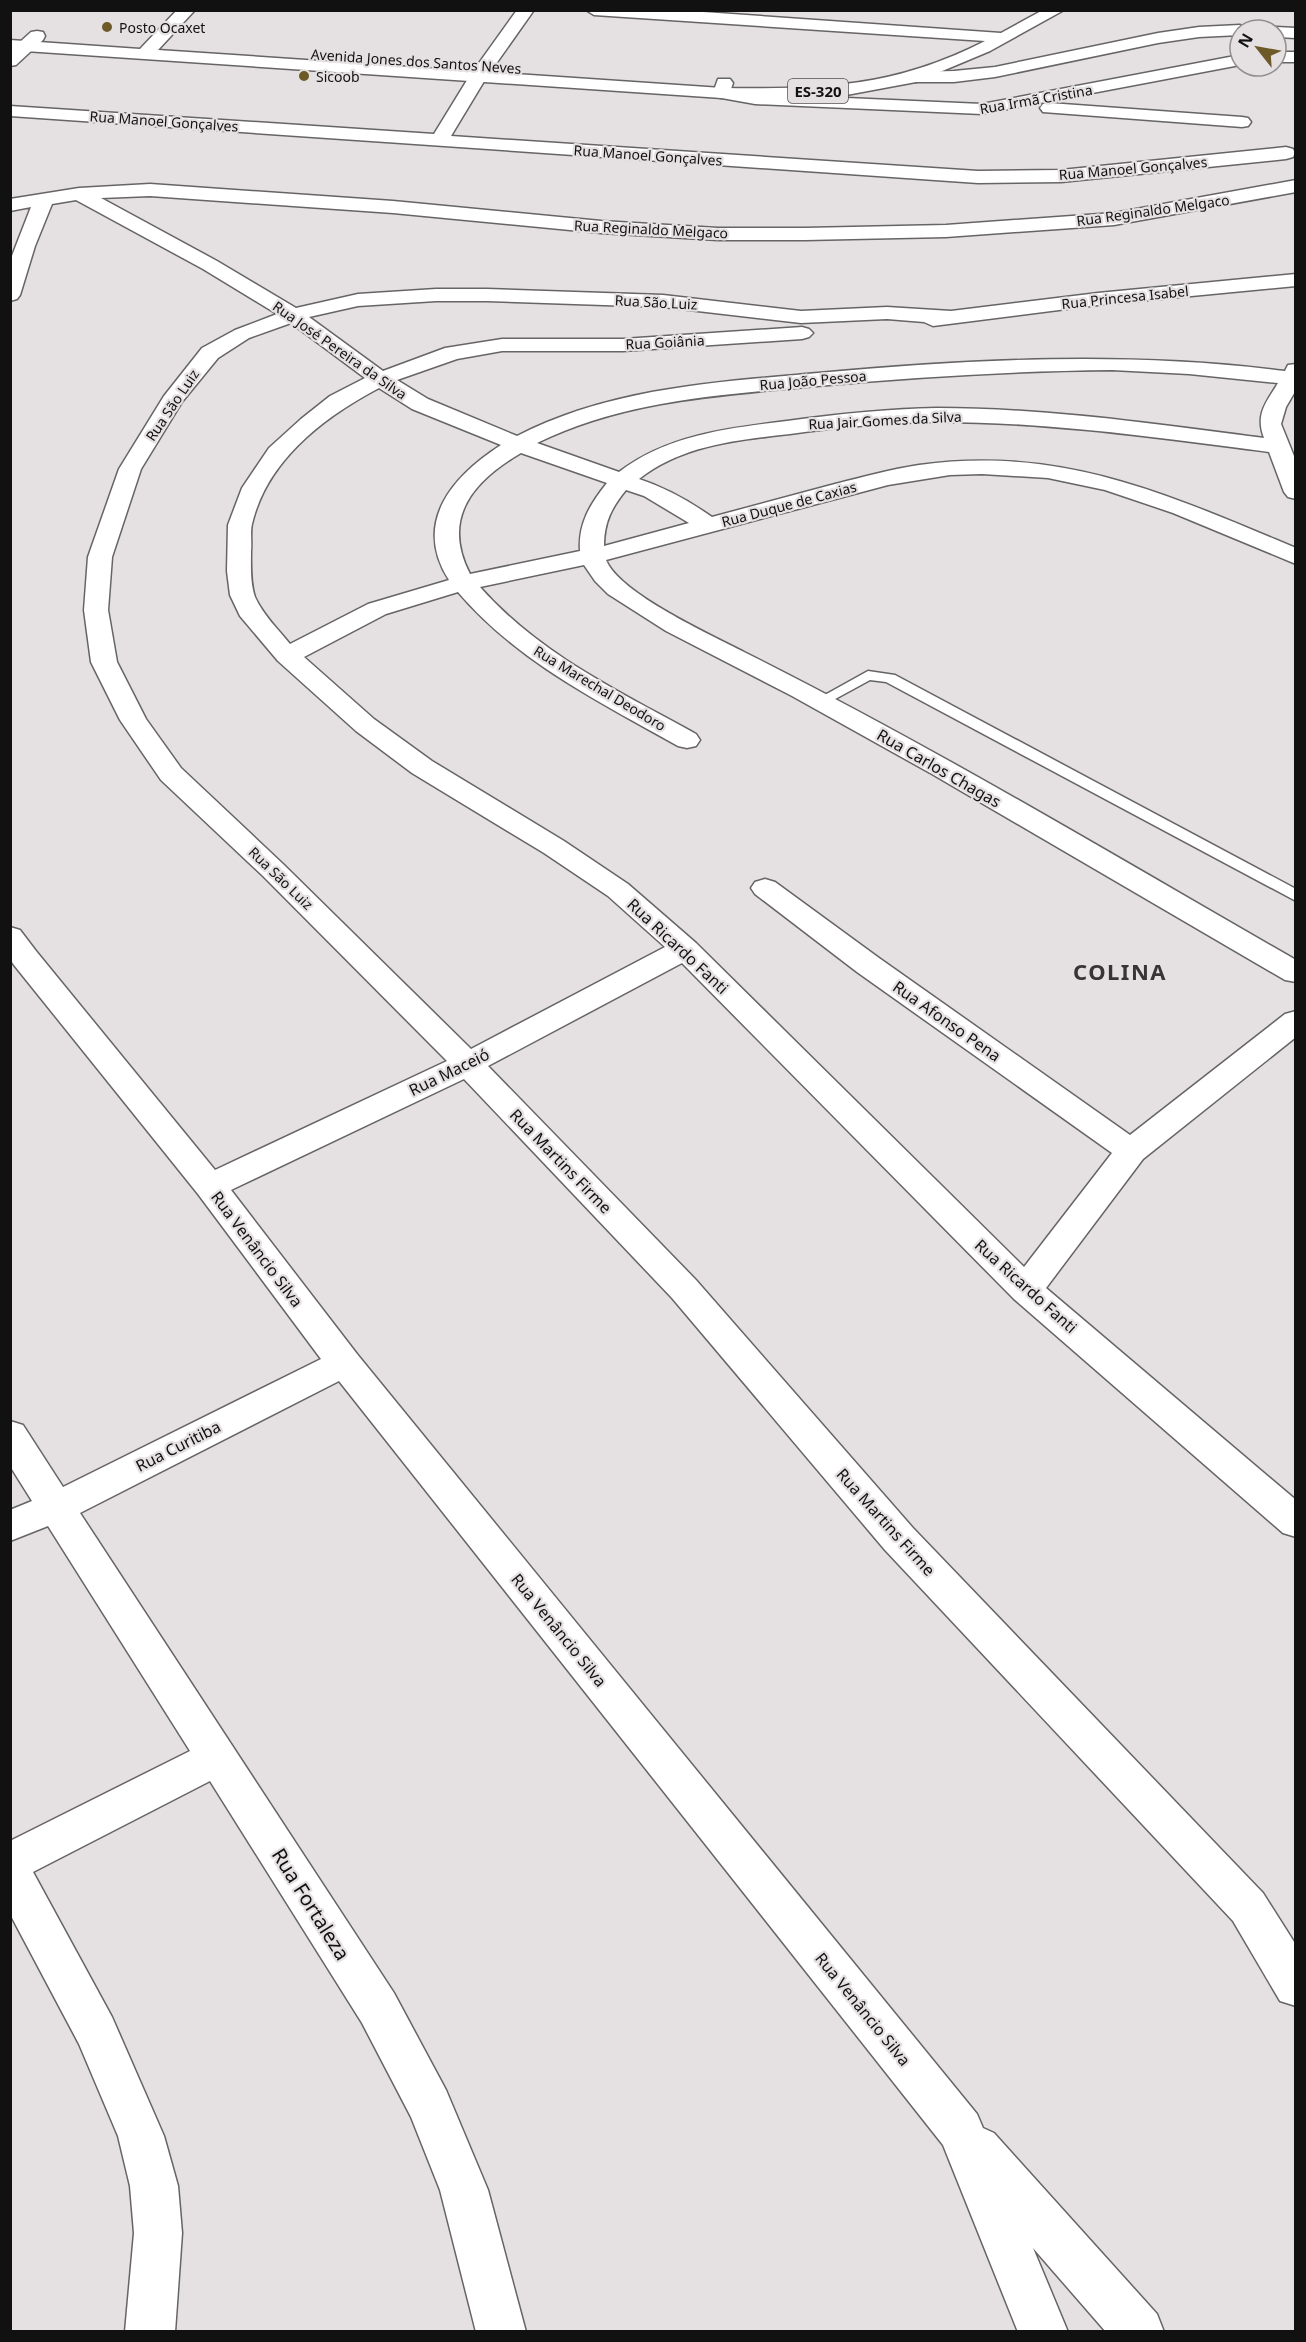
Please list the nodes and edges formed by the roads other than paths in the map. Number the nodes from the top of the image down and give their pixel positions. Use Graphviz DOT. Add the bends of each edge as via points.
graph roads {
  1 [pos="165,10"];
  2 [pos="187,10"];
  3 [pos="526,10"];
  4 [pos="594,10"];
  5 [pos="1049,14"];
  6 [pos="1228,31"];
  7 [pos="933,33"];
  8 [pos="10,34"];
  9 [pos="1005,38"];
  10 [pos="24,43"];
  11 [pos="139,48"];
  12 [pos="10,61"];
  13 [pos="1228,62"];
  14 [pos="482,71"];
  15 [pos="912,77"];
  16 [pos="723,88"];
  17 [pos="1011,105"];
  18 [pos="10,111"];
  19 [pos="1242,122"];
  20 [pos="439,141"];
  21 [pos="1293,186"];
  22 [pos="79,194"];
  23 [pos="44,199"];
  24 [pos="10,205"];
  25 [pos="1296,280"];
  26 [pos="10,295"];
  27 [pos="293,315"];
  28 [pos="955,318"];
  29 [pos="1293,374"];
  30 [pos="380,379"];
  31 [pos="520,445"];
  32 [pos="1277,447"];
  33 [pos="623,481"];
  34 [pos="1296,492"];
  35 [pos="709,526"];
  36 [pos="592,556"];
  37 [pos="1296,557"];
  38 [pos="464,583"];
  39 [pos="287,656"];
  40 [pos="821,701"];
  41 [pos="687,740"];
  42 [pos="765,888"];
  43 [pos="1296,896"];
  44 [pos="685,949"];
  45 [pos="15,952"];
  46 [pos="1296,973"];
  47 [pos="1296,1021"];
  48 [pos="468,1064"];
  49 [pos="1131,1151"];
  50 [pos="210,1186"];
  51 [pos="1026,1290"];
  52 [pos="344,1363"];
  53 [pos="10,1435"];
  54 [pos="57,1507"];
  55 [pos="1296,1522"];
  56 [pos="10,1526"];
  57 [pos="218,1757"];
  58 [pos="10,1862"];
  59 [pos="10,1871"];
  60 [pos="1296,1986"];
  61 [pos="960,2130"];
  62 [pos="150,2331"];
  63 [pos="501,2331"];
  64 [pos="1043,2331"];
  65 [pos="1139,2331"];
  1 -- 11 [label="street"];
  2 -- 11 [label="street"];
  3 -- 14 [label="street"];
  4 -- 7 [label="street, ES-320"];
  5 -- 7 [label="street" via="993,31"];
  5 -- 9 [label="street, ES-320"];
  6 -- 15 [label="street" via="1185,33 998,74"];
  7 -- 9 [label="street, ES-320"];
  8 -- 10 [label="street, Avenida Jones dos Santos Neves / ES-320"];
  9 -- 15 [label="street, Avenida Jones dos Santos Neves / ES-320"];
  10 -- 11 [label="street, Avenida Jones dos Santos Neves / ES-320"];
  10 -- 12 [label="street"];
  11 -- 14 [label="street, Avenida Jones dos Santos Neves / ES-320"];
  13 -- 17 [label="street, Rua Irmã Cristina"];
  14 -- 16 [label="street, Avenida Jones dos Santos Neves / ES-320"];
  14 -- 20 [label="street"];
  15 -- 16 [label="street, Avenida Jones dos Santos Neves / ES-320" via="876,86 792,94"];
  16 -- 17 [label="street, Rua Irmã Cristina" via="767,100 925,108"];
  17 -- 19 [label="street"];
  18 -- 20 [label="street, Rua Manoel Gonçalves"];
  20 -- 21 [label="street, Rua Manoel Gonçalves" via="978,177 1061,176 1289,146"];
  21 -- 22 [label="street, Rua Reginaldo Melgaco" via="1114,219 946,231 805,234 601,227 150,190"];
  22 -- 23 [label="street, Rua Reginaldo Melgaco"];
  22 -- 27 [label="street, Rua José Pereira da Silva"];
  23 -- 24 [label="street, Rua Reginaldo Melgaco"];
  23 -- 26 [label="street"];
  25 -- 28 [label="street, Rua Princesa Isabel" via="1098,298"];
  27 -- 28 [label="street, Rua São Luiz" via="358,300 487,295 663,301 772,315 887,313"];
  27 -- 30 [label="street, Rua José Pereira da Silva"];
  27 -- 48 [label="street, Rua São Luiz" via="242,334 210,353 172,401 130,469 100,558 96,610 104,662 133,720 171,774"];
  28 -- 30 [label="street, Rua Goiânia" via="673,343 502,345 453,353"];
  29 -- 31 [label="street, Rua João Pessoa" via="1089,364 977,367 834,378 700,391 633,403 578,418"];
  29 -- 32 [label="street" via="1271,416"];
  30 -- 31 [label="street, Rua José Pereira da Silva" via="420,404"];
  30 -- 39 [label="street, Rua Ricardo Fanti" via="338,401 277,453 254,488 240,525 242,595 253,616"];
  31 -- 33 [label="street, Rua José Pereira da Silva"];
  31 -- 38 [label="street, Rua João Pessoa" via="477,472 460,491 449,512 444,532 449,553"];
  32 -- 33 [label="street, Rua Jair Gomes da Silva" via="1080,423 934,414 734,434 668,452"];
  32 -- 34 [label="street"];
  33 -- 35 [label="street, Rua José Pereira da Silva" via="668,498"];
  33 -- 36 [label="street, Rua Jair Gomes da Silva" via="598,511"];
  35 -- 36 [label="street, Rua Duque de Caxias"];
  35 -- 37 [label="street, Rua Duque de Caxias" via="907,473 981,466 1079,478 1142,494"];
  36 -- 38 [label="street, Rua Duque de Caxias"];
  36 -- 40 [label="street, Rua Carlos Chagas" via="598,570 631,600 681,630"];
  38 -- 39 [label="street, Rua Duque de Caxias" via="377,609"];
  38 -- 41 [label="street, Rua Marechal Deodoro" via="522,641 574,676"];
  39 -- 44 [label="street, Rua Ricardo Fanti" via="422,767 618,890"];
  40 -- 43 [label="lane" via="868,675 890,678"];
  40 -- 46 [label="street, Rua Carlos Chagas"];
  42 -- 49 [label="street, Rua Afonso Pena"];
  44 -- 48 [label="street, Rua Maceió"];
  44 -- 51 [label="street, Rua Ricardo Fanti"];
  45 -- 50 [label="street, Rua Venâncio Silva"];
  47 -- 49 [label="street"];
  48 -- 50 [label="street, Rua Maceió"];
  48 -- 60 [label="street, Rua Martins Firme" via="684,1289 899,1539 1248,1907"];
  49 -- 51 [label="street"];
  50 -- 52 [label="street, Rua Venâncio Silva"];
  51 -- 55 [label="street, Rua Ricardo Fanti"];
  52 -- 54 [label="street, Rua Curitiba"];
  52 -- 61 [label="street, Rua Venâncio Silva"];
  53 -- 54 [label="street, Rua Fortaleza"];
  54 -- 56 [label="street, Rua Curitiba"];
  54 -- 57 [label="street, Rua Fortaleza"];
  57 -- 58 [label="street"];
  57 -- 63 [label="street, Rua Fortaleza" via="378,2008 430,2106 464,2190"];
  59 -- 62 [label="street" via="96,2032 141,2136 154,2186 158,2233"];
  61 -- 64 [label="street, Rua Venâncio Silva"];
  61 -- 65 [label="street"];
}
